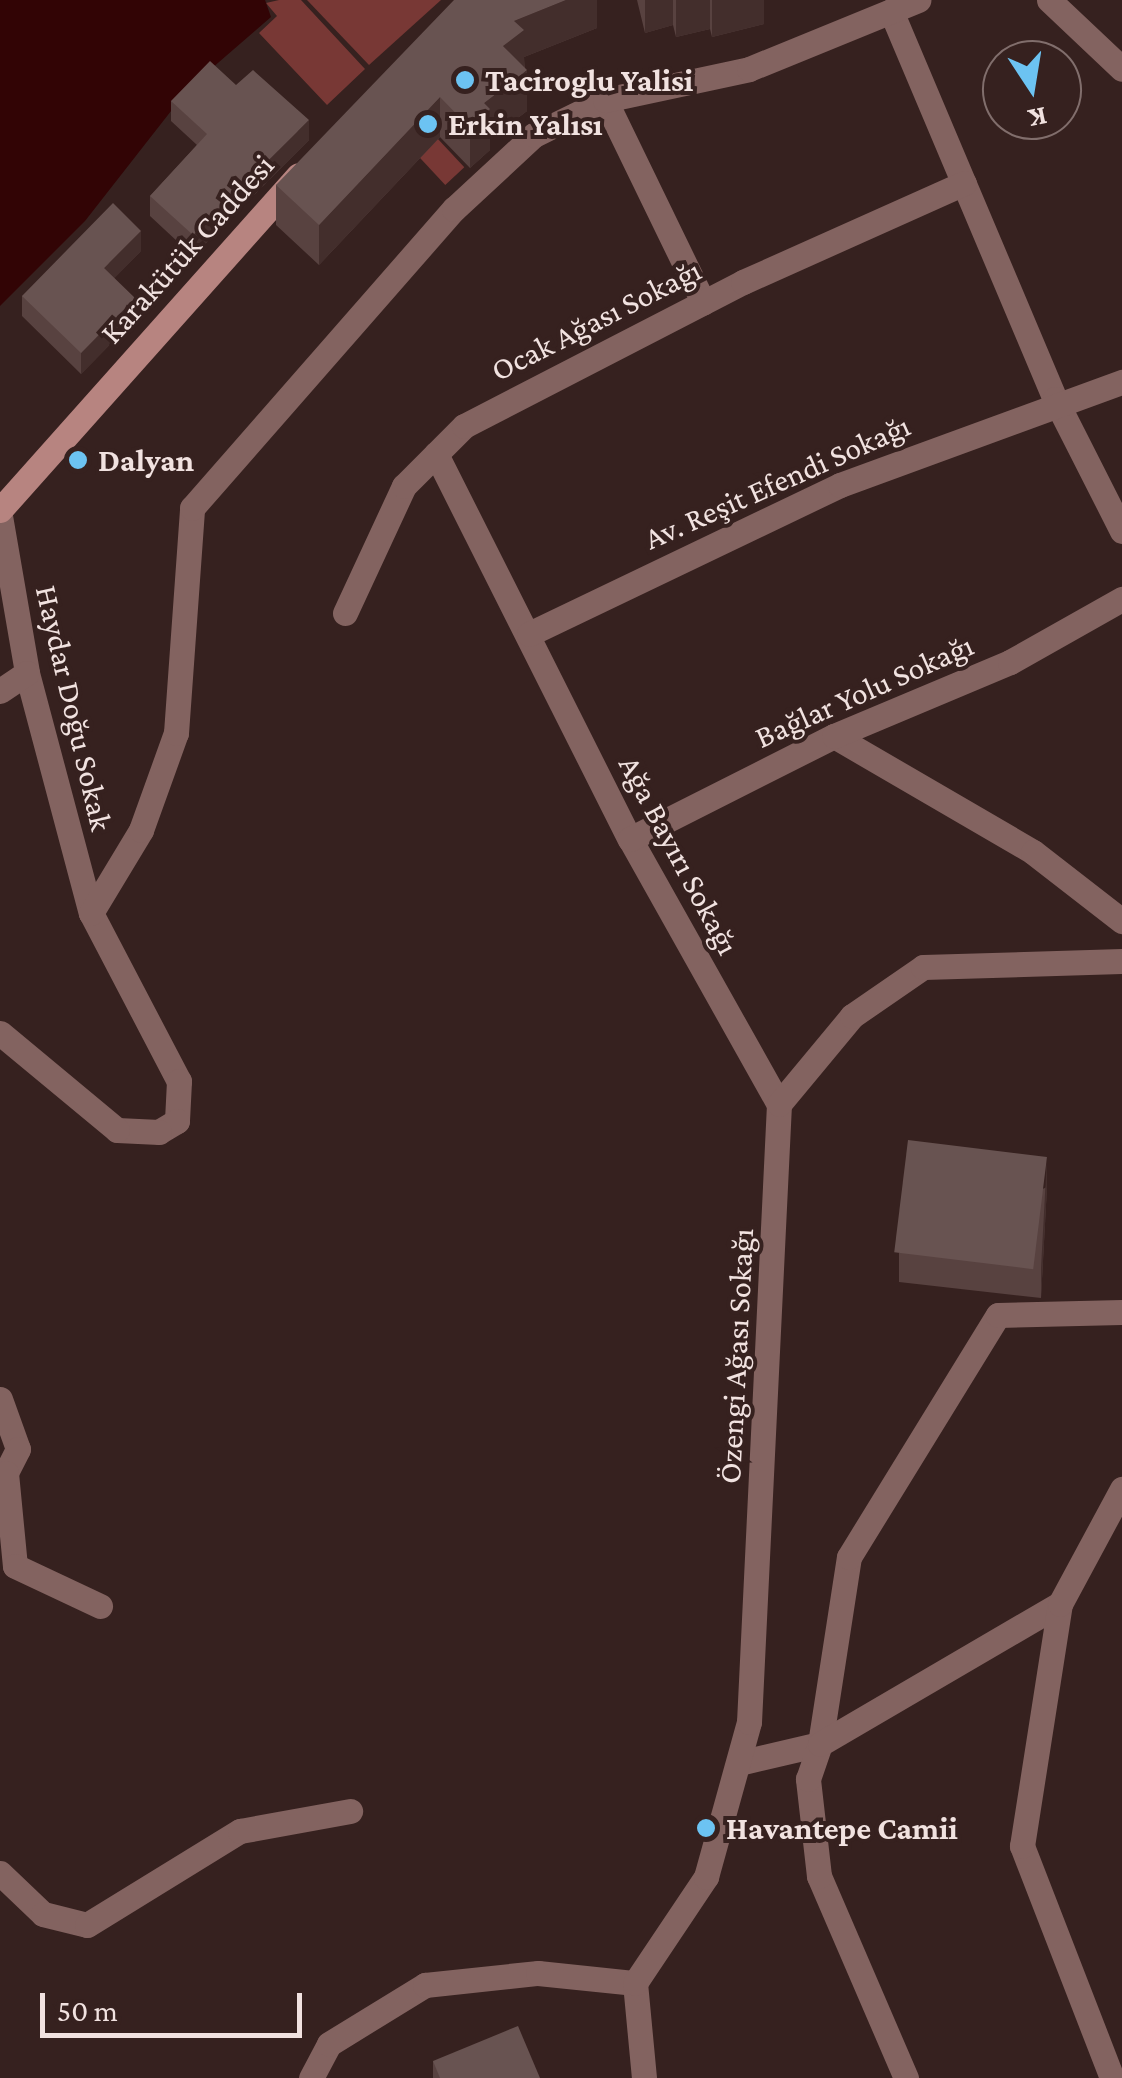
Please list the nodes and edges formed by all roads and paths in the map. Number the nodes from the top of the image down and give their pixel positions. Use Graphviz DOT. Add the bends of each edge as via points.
graph roads {
  1 [pos="918,0"];
  2 [pos="1049,0"];
  3 [pos="891,10"];
  4 [pos="1122,69"];
  5 [pos="605,100"];
  6 [pos="316,156"];
  7 [pos="964,183"];
  8 [pos="703,302"];
  9 [pos="1122,382"];
  10 [pos="1055,399"];
  11 [pos="436,454"];
  12 [pos="0,513"];
  13 [pos="1122,531"];
  14 [pos="1122,599"];
  15 [pos="345,613"];
  16 [pos="528,634"];
  17 [pos="27,673"];
  18 [pos="0,690"];
  19 [pos="834,736"];
  20 [pos="630,839"];
  21 [pos="91,912"];
  22 [pos="1122,921"];
  23 [pos="1122,961"];
  24 [pos="0,1034"];
  25 [pos="779,1104"];
  26 [pos="1122,1312"];
  27 [pos="0,1399"];
  28 [pos="3,1470"];
  29 [pos="1122,1489"];
  30 [pos="1060,1604"];
  31 [pos="100,1606"];
  32 [pos="820,1744"];
  33 [pos="743,1762"];
  34 [pos="350,1811"];
  35 [pos="0,1872"];
  36 [pos="635,1982"];
  37 [pos="311,2078"];
  38 [pos="644,2078"];
  39 [pos="906,2078"];
  40 [pos="1112,2078"];
  1 -- 3 [label="street"];
  2 -- 4 [label="street"];
  3 -- 5 [label="street" via="749,70"];
  3 -- 7 [label="street"];
  5 -- 8 [label="street"];
  5 -- 21 [label="street" via="534,136 454,209 192,508 176,734 141,830"];
  6 -- 12 [label="main road, Karakütük Caddesi"];
  7 -- 8 [label="street, Ocak Ağası Sokağı"];
  7 -- 10 [label="street"];
  8 -- 11 [label="street, Ocak Ağası Sokağı" via="546,378"];
  9 -- 10 [label="street, Av. Reşit Efendi Sokağı"];
  10 -- 13 [label="street"];
  10 -- 16 [label="street, Av. Reşit Efendi Sokağı" via="840,484"];
  11 -- 15 [label="street, Ocak Ağası Sokağı" via="404,486"];
  11 -- 16 [label="street, Ağa Bayırı Sokağı"];
  12 -- 17 [label="street, Haydar Doğu Sokak"];
  14 -- 19 [label="street, Bağlar Yolu Sokağı" via="1010,662"];
  16 -- 20 [label="street, Ağa Bayırı Sokağı"];
  17 -- 18 [label="street"];
  17 -- 21 [label="street, Haydar Doğu Sokak"];
  19 -- 20 [label="street, Bağlar Yolu Sokağı"];
  19 -- 22 [label="street" via="1033,852"];
  20 -- 25 [label="street, Ağa Bayırı Sokağı"];
  21 -- 24 [label="street, Haydar Doğu Sokak" via="179,1081 177,1121 159,1132 117,1130"];
  23 -- 25 [label="street" via="923,967 852,1016"];
  25 -- 33 [label="street, Özengi Ağası Sokağı"];
  26 -- 32 [label="street" via="998,1315 850,1557"];
  27 -- 28 [label="street" via="18,1449"];
  28 -- 31 [label="street" via="15,1566"];
  29 -- 30 [label="street"];
  30 -- 32 [label="street"];
  30 -- 40 [label="street" via="1022,1846"];
  32 -- 33 [label="street"];
  32 -- 39 [label="street" via="808,1779 819,1876"];
  33 -- 36 [label="street, Özengi Ağası Sokağı" via="706,1877"];
  34 -- 35 [label="street" via="240,1831 87,1924 43,1914"];
  36 -- 37 [label="street" via="538,1973 424,1985 329,2044"];
  36 -- 38 [label="street"];
}
